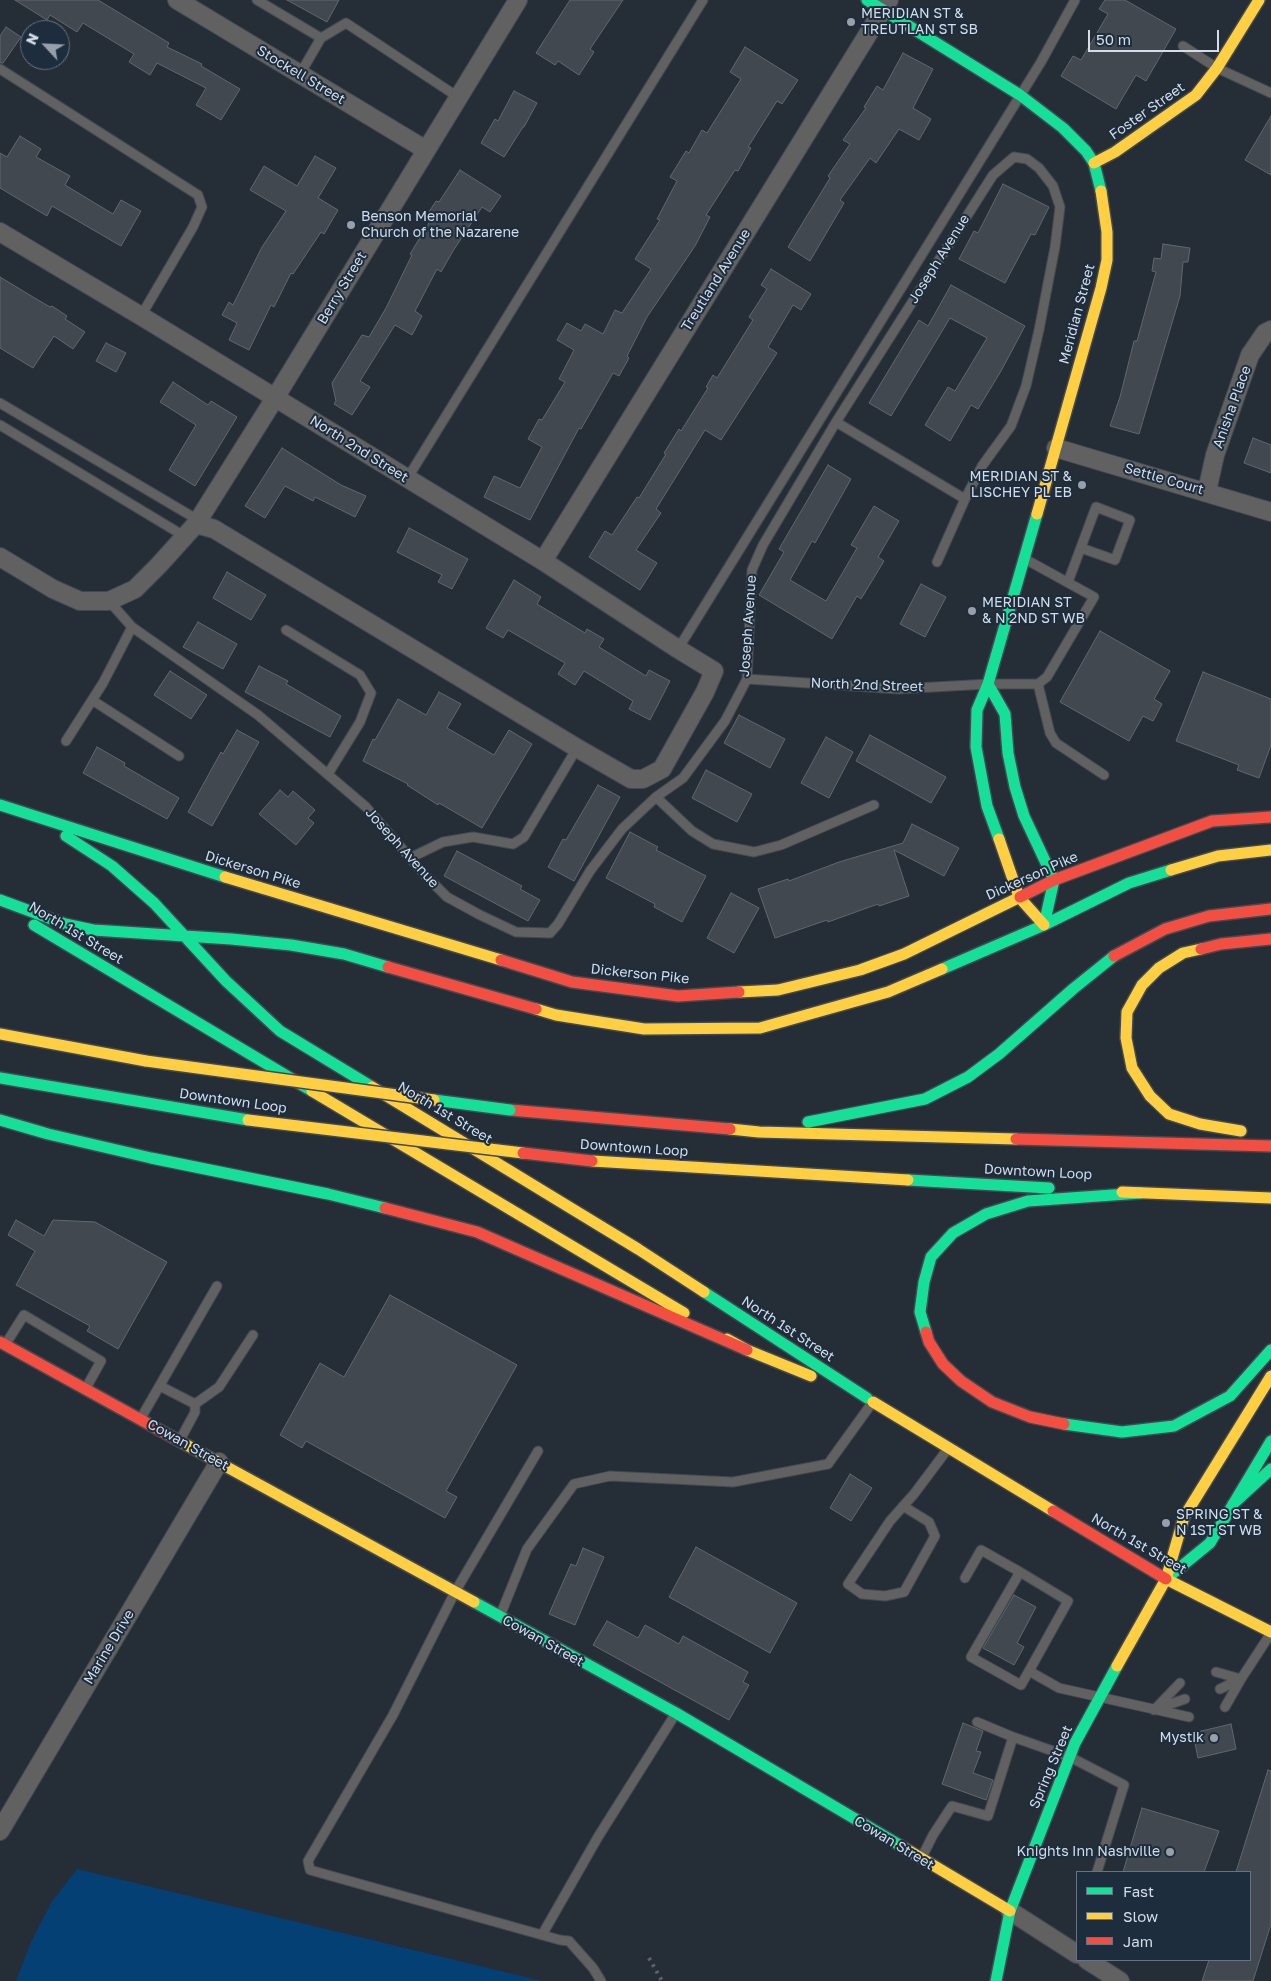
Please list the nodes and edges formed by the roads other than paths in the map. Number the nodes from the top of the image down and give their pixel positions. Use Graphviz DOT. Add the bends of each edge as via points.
graph roads {
  1 [pos="177,0"];
  2 [pos="257,0"];
  3 [pos="518,0"];
  4 [pos="703,0"];
  5 [pos="867,0"];
  6 [pos="1075,0"];
  7 [pos="1259,0"];
  8 [pos="886,5"];
  9 [pos="321,38"];
  10 [pos="1183,46"];
  11 [pos="1217,68"];
  12 [pos="0,70"];
  13 [pos="300,74"];
  14 [pos="1271,93"];
  15 [pos="1020,95"];
  16 [pos="458,97"];
  17 [pos="426,150"];
  18 [pos="1094,163"];
  19 [pos="0,232"];
  20 [pos="141,316"];
  21 [pos="1271,330"];
  22 [pos="275,398"];
  23 [pos="0,403"];
  24 [pos="836,422"];
  25 [pos="0,424"];
  26 [pos="1056,448"];
  27 [pos="407,479"];
  28 [pos="1206,491"];
  29 [pos="965,499"];
  30 [pos="1271,512"];
  31 [pos="193,527"];
  32 [pos="1081,548"];
  33 [pos="0,557"];
  34 [pos="1024,558"];
  35 [pos="543,561"];
  36 [pos="937,562"];
  37 [pos="1068,582"];
  38 [pos="109,600"];
  39 [pos="132,627"];
  40 [pos="286,630"];
  41 [pos="678,649"];
  42 [pos="747,679"];
  43 [pos="988,684"];
  44 [pos="1038,684"];
  45 [pos="92,700"];
  46 [pos="66,741"];
  47 [pos="577,748"];
  48 [pos="179,756"];
  49 [pos="328,774"];
  50 [pos="1104,775"];
  51 [pos="656,797"];
  52 [pos="0,805"];
  53 [pos="874,805"];
  54 [pos="37,817"];
  55 [pos="1271,817"];
  56 [pos="1271,850"];
  57 [pos="410,858"];
  58 [pos="1054,880"];
  59 [pos="1020,897"];
  60 [pos="0,900"];
  61 [pos="0,905"];
  62 [pos="1271,909"];
  63 [pos="1044,925"];
  64 [pos="185,937"];
  65 [pos="1271,939"];
  66 [pos="0,1034"];
  67 [pos="0,1078"];
  68 [pos="0,1120"];
  69 [pos="760,1132"];
  70 [pos="1271,1139"];
  71 [pos="1271,1146"];
  72 [pos="1141,1194"];
  73 [pos="1271,1198"];
  74 [pos="217,1286"];
  75 [pos="253,1335"];
  76 [pos="3,1344"];
  77 [pos="747,1350"];
  78 [pos="1271,1350"];
  79 [pos="1271,1376"];
  80 [pos="160,1386"];
  81 [pos="86,1388"];
  82 [pos="870,1400"];
  83 [pos="196,1404"];
  84 [pos="141,1418"];
  85 [pos="180,1440"];
  86 [pos="1271,1442"];
  87 [pos="948,1448"];
  88 [pos="538,1451"];
  89 [pos="219,1462"];
  90 [pos="1271,1469"];
  91 [pos="1233,1504"];
  92 [pos="903,1506"];
  93 [pos="1020,1572"];
  94 [pos="965,1578"];
  95 [pos="1166,1579"];
  96 [pos="455,1592"];
  97 [pos="500,1617"];
  98 [pos="1271,1633"];
  99 [pos="1029,1671"];
  100 [pos="1216,1672"];
  101 [pos="1241,1679"];
  102 [pos="1180,1682"];
  103 [pos="1220,1689"];
  104 [pos="1101,1696"];
  105 [pos="1185,1699"];
  106 [pos="1225,1707"];
  107 [pos="1154,1710"];
  108 [pos="676,1713"];
  109 [pos="1189,1717"];
  110 [pos="977,1722"];
  111 [pos="1013,1737"];
  112 [pos="1070,1756"];
  113 [pos="0,1831"];
  114 [pos="921,1859"];
  115 [pos="1097,1871"];
  116 [pos="1010,1911"];
  117 [pos="542,1935"];
  118 [pos="1076,1953"];
  119 [pos="1098,1962"];
  120 [pos="600,1981"];
  121 [pos="996,1981"];
  122 [pos="1120,1981"];
  1 -- 13 [label="street, Stockell Street"];
  2 -- 9 [label="lane"];
  3 -- 16 [label="street, Berry Street"];
  4 -- 27 [label="lane"];
  5 -- 8 [label="main road, Meridian Street"];
  6 -- 15 [label="lane"];
  7 -- 11 [label="main road, Foster Street"];
  8 -- 15 [label="main road, Meridian Street"];
  8 -- 35 [label="street, Treutland Avenue"];
  9 -- 13 [label="lane"];
  9 -- 16 [label="lane" via="346,23"];
  10 -- 11 [label="lane"];
  11 -- 14 [label="lane"];
  11 -- 18 [label="main road, Foster Street" via="1196,95"];
  12 -- 20 [label="lane" via="198,194 202,207 193,227"];
  13 -- 17 [label="street, Stockell Street"];
  15 -- 18 [label="main road, Meridian Street" via="1063,128"];
  15 -- 41 [label="lane"];
  16 -- 17 [label="street, Berry Street"];
  17 -- 22 [label="street, Berry Street"];
  18 -- 26 [label="main road, Meridian Street" via="1106,222 1107,260"];
  19 -- 20 [label="street, North 2nd Street"];
  20 -- 22 [label="street, North 2nd Street"];
  21 -- 28 [label="street, Anisha Place" via="1265,333 1250,355 1214,455"];
  22 -- 27 [label="street, North 2nd Street"];
  22 -- 31 [label="street, Berry Street"];
  23 -- 31 [label="lane"];
  24 -- 29 [label="lane"];
  24 -- 29 [label="lane, Joseph Avenue" via="993,175 1014,157 1027,160 1039,168 1053,186 1060,207 1055,247 1039,330 1012,426 982,466"];
  24 -- 42 [label="lane, Joseph Avenue" via="763,545 752,570"];
  25 -- 31 [label="lane"];
  26 -- 28 [label="street, Settle Court"];
  26 -- 34 [label="main road, Meridian Street"];
  27 -- 35 [label="street, North 2nd Street"];
  28 -- 30 [label="street, Settle Court"];
  29 -- 36 [label="lane, Joseph Avenue"];
  31 -- 38 [label="street" via="136,589"];
  31 -- 47 [label="street" via="214,529"];
  32 -- 32 [label="lane" via="1114,560 1130,520 1096,507"];
  32 -- 37 [label="lane"];
  33 -- 38 [label="street" via="80,601"];
  34 -- 37 [label="lane"];
  34 -- 43 [label="main road, Meridian Street"];
  35 -- 41 [label="street, North 2nd Street"];
  37 -- 44 [label="lane" via="1094,596 1047,677"];
  38 -- 39 [label="lane, Joseph Avenue"];
  39 -- 45 [label="lane"];
  39 -- 49 [label="lane, Joseph Avenue" via="258,715"];
  40 -- 49 [label="lane" via="360,674 371,693 360,722"];
  41 -- 47 [label="street, North 2nd Street" via="714,670 706,692 662,769 643,779 632,779"];
  42 -- 43 [label="lane, North 2nd Street" via="898,689"];
  42 -- 51 [label="lane, Joseph Avenue" via="725,721 683,778"];
  43 -- 44 [label="lane, North 2nd Street"];
  43 -- 58 [label="main road" via="1005,714 1014,788"];
  43 -- 59 [label="main road, Meridian Street" via="977,710 976,747 986,806"];
  44 -- 50 [label="lane" via="1050,733 1056,743"];
  45 -- 46 [label="lane"];
  45 -- 48 [label="lane"];
  47 -- 57 [label="lane" via="524,837 513,844 473,837 443,842"];
  49 -- 57 [label="lane, Joseph Avenue" via="366,807"];
  51 -- 53 [label="lane" via="692,831 713,844 754,852 781,845"];
  51 -- 57 [label="lane, Joseph Avenue" via="622,829 550,933 516,932 480,915 447,897"];
  52 -- 54 [label="main road, Dickerson Pike"];
  54 -- 59 [label="main road, Dickerson Pike" via="572,982 678,996 778,990 860,970 904,954"];
  54 -- 64 [label="main road, North 1st Street" via="112,866 154,903"];
  55 -- 58 [label="main road, Dickerson Pike" via="1212,822"];
  56 -- 63 [label="main road" via="1218,856 1129,883"];
  58 -- 59 [label="main road, Dickerson Pike"];
  58 -- 63 [label="main road"];
  59 -- 63 [label="main road, Meridian Street"];
  60 -- 64 [label="main road" via="65,924 123,933"];
  61 -- 77 [label="main road, North 1st Street"];
  62 -- 69 [label="main road" via="1209,916 1164,929 1111,958 999,1054 968,1077 925,1099"];
  63 -- 64 [label="main road" via="888,992 760,1028 644,1029 556,1015 344,954 291,945"];
  64 -- 82 [label="main road, North 1st Street" via="280,1031 638,1249"];
  65 -- 70 [label="main road" via="1221,944 1183,953 1158,968 1142,985 1127,1012 1126,1038 1132,1068 1150,1096 1169,1114"];
  66 -- 69 [label="main road, Downtown Loop, bridge" via="146,1061 510,1110"];
  67 -- 72 [label="main road, Downtown Loop, bridge" via="248,1120 592,1161"];
  68 -- 77 [label="main road" via="151,1158 328,1194 477,1232"];
  69 -- 71 [label="main road, Downtown Loop"];
  72 -- 73 [label="main road, Downtown Loop"];
  72 -- 78 [label="main road" via="1028,1201 986,1214 953,1233 931,1257 920,1312 929,1342 943,1364 960,1381 992,1402 1030,1417 1122,1432 1174,1426 1230,1396"];
  74 -- 80 [label="lane"];
  75 -- 83 [label="lane" via="219,1387"];
  76 -- 81 [label="main road, Cowan Street"];
  76 -- 81 [label="lane" via="24,1315 101,1360"];
  77 -- 82 [label="main road, North 1st Street"];
  79 -- 95 [label="main road, Spring Street" via="1184,1517"];
  80 -- 83 [label="lane"];
  80 -- 84 [label="lane"];
  81 -- 84 [label="main road, Cowan Street"];
  82 -- 87 [label="main road, North 1st Street"];
  82 -- 97 [label="lane" via="828,1464 733,1482 610,1476 574,1484 527,1549"];
  83 -- 85 [label="lane"];
  84 -- 85 [label="main road, Cowan Street"];
  85 -- 89 [label="main road, Cowan Street"];
  86 -- 91 [label="main road, Spring Street"];
  87 -- 92 [label="lane"];
  87 -- 95 [label="main road, North 1st Street"];
  88 -- 96 [label="lane"];
  89 -- 96 [label="main road, Cowan Street"];
  89 -- 113 [label="street, Marine Drive"];
  90 -- 91 [label="main road"];
  91 -- 95 [label="main road, Spring Street" via="1210,1543"];
  92 -- 92 [label="lane" via="848,1584 862,1594 885,1596 904,1592 935,1536 929,1522"];
  93 -- 94 [label="lane" via="981,1550"];
  93 -- 99 [label="lane" via="1068,1601"];
  93 -- 99 [label="lane" via="971,1657 1021,1685"];
  95 -- 98 [label="main road, North 1st Street"];
  95 -- 104 [label="main road, Spring Street"];
  96 -- 97 [label="main road, Cowan Street"];
  96 -- 117 [label="lane" via="393,1715 308,1861 310,1870"];
  97 -- 108 [label="main road, Cowan Street"];
  98 -- 101 [label="lane"];
  99 -- 104 [label="lane" via="1058,1688"];
  100 -- 101 [label="lane"];
  101 -- 103 [label="lane"];
  101 -- 106 [label="lane"];
  102 -- 107 [label="lane"];
  104 -- 107 [label="lane"];
  104 -- 112 [label="main road, Spring Street"];
  105 -- 107 [label="lane"];
  107 -- 109 [label="lane"];
  108 -- 114 [label="main road, Cowan Street"];
  108 -- 117 [label="lane" via="598,1837"];
  110 -- 111 [label="lane"];
  111 -- 112 [label="lane"];
  111 -- 114 [label="lane" via="988,1816 952,1806"];
  112 -- 115 [label="lane" via="1124,1784"];
  112 -- 116 [label="main road, Spring Street"];
  114 -- 116 [label="main road, Cowan Street"];
  116 -- 118 [label="street, Cowan Street"];
  116 -- 121 [label="main road, Spring Street"];
  117 -- 120 [label="lane" via="569,1941"];
  119 -- 122 [label="street"];
}
